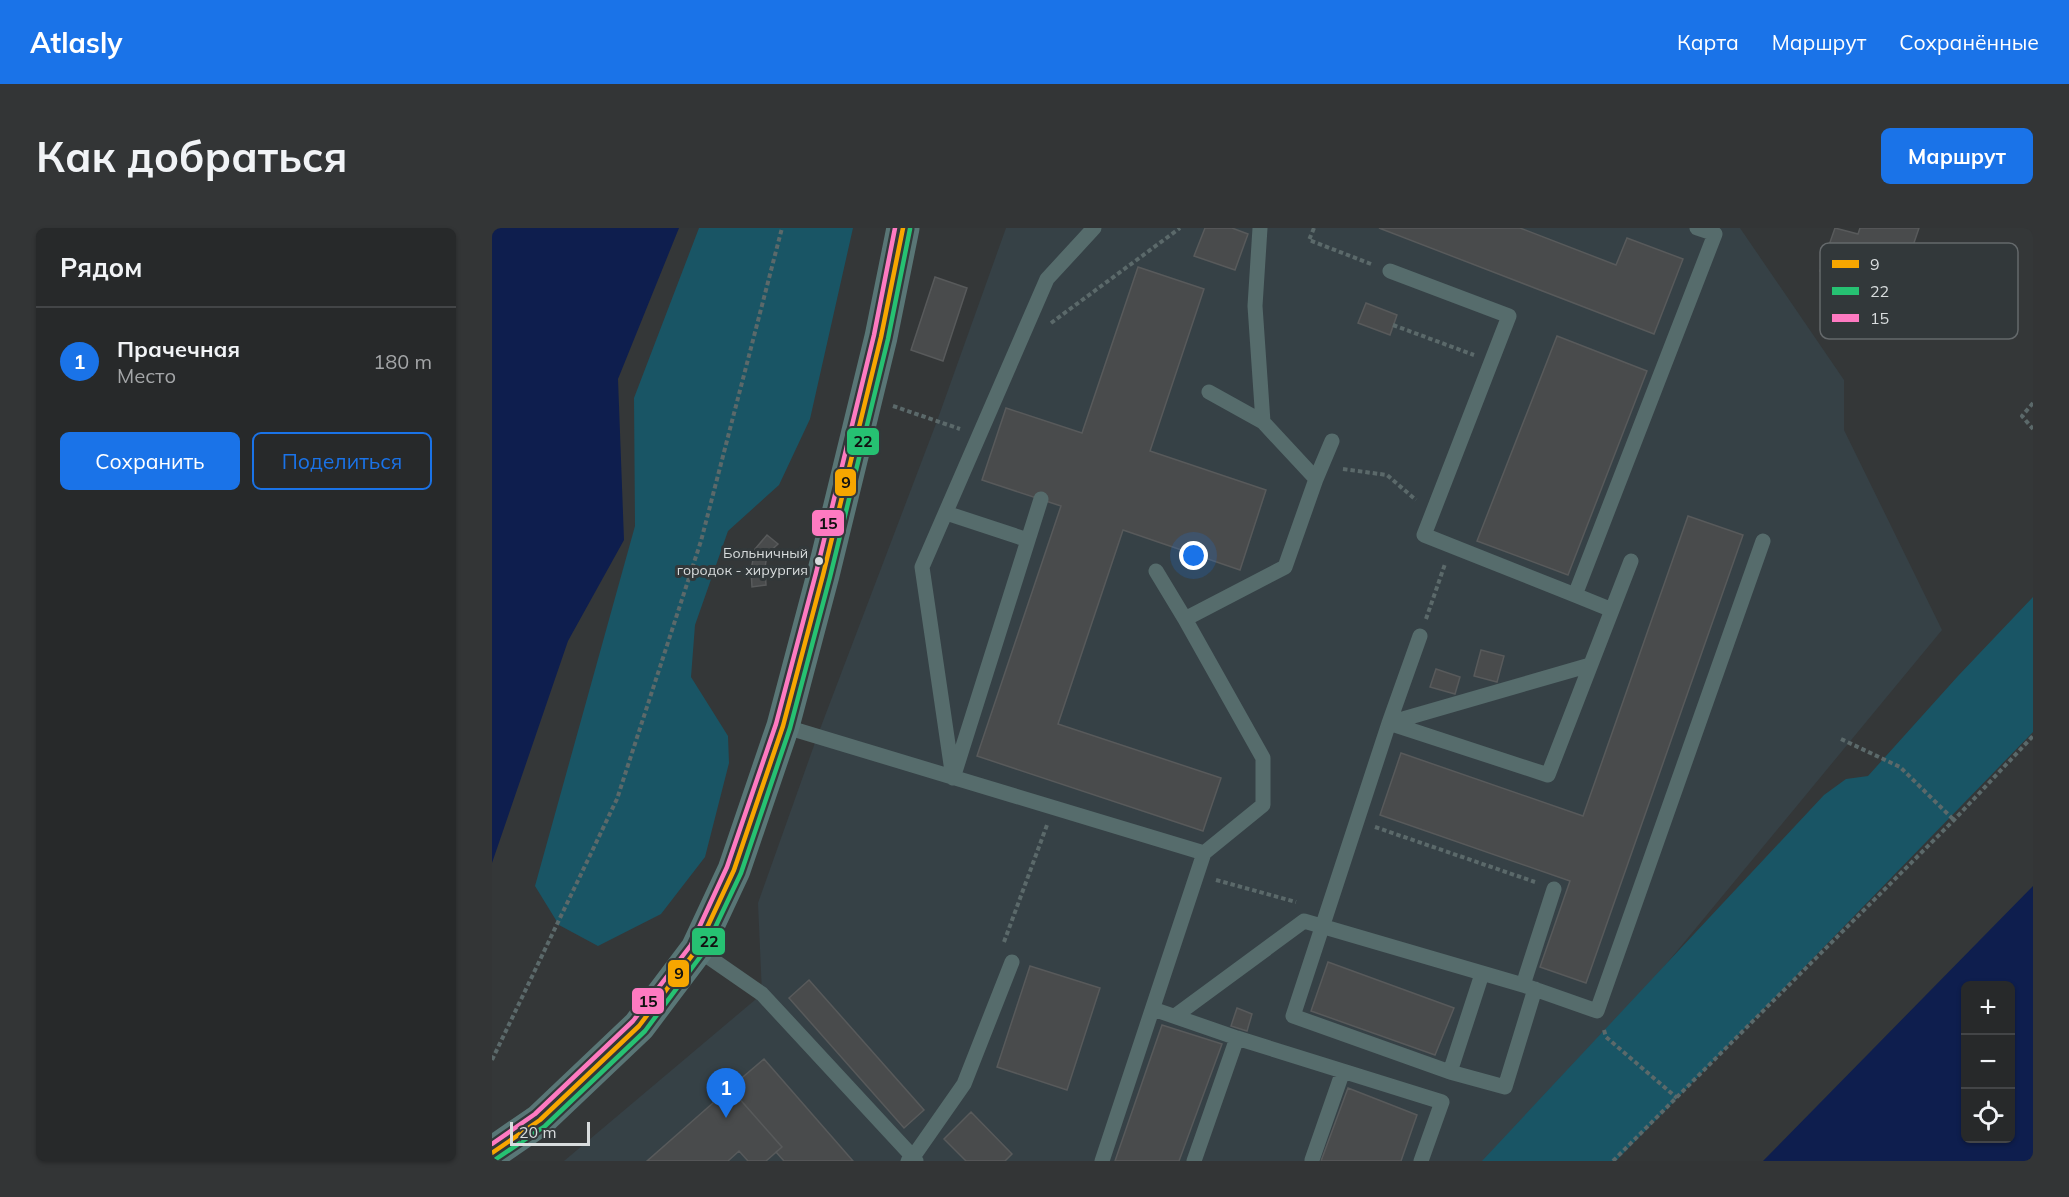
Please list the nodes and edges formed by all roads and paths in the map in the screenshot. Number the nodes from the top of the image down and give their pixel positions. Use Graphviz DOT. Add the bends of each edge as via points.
graph roads {
  1 [pos="782,228"];
  2 [pos="903,228"];
  3 [pos="1094,228"];
  4 [pos="1180,228"];
  5 [pos="1260,228"];
  6 [pos="1314,228"];
  7 [pos="1697,228"];
  8 [pos="1390,271"];
  9 [pos="1393,325"];
  10 [pos="1017,349"];
  11 [pos="1492,361"];
  12 [pos="1209,392"];
  13 [pos="867,398"];
  14 [pos="2033,403"];
  15 [pos="1263,422"];
  16 [pos="2033,429"];
  17 [pos="979,435"];
  18 [pos="1332,441"];
  19 [pos="1319,472"];
  20 [pos="1041,499"];
  21 [pos="946,513"];
  22 [pos="1432,515"];
  23 [pos="1028,540"];
  24 [pos="1762,541"];
  25 [pos="1450,546"];
  26 [pos="1631,561"];
  27 [pos="1156,571"];
  28 [pos="1575,595"];
  29 [pos="1612,610"];
  30 [pos="1185,619"];
  31 [pos="1420,636"];
  32 [pos="1590,665"];
  33 [pos="1389,723"];
  34 [pos="783,726"];
  35 [pos="2033,736"];
  36 [pos="1840,739"];
  37 [pos="953,778"];
  38 [pos="1053,808"];
  39 [pos="1954,820"];
  40 [pos="1357,821"];
  41 [pos="1204,853"];
  42 [pos="1197,874"];
  43 [pos="1554,889"];
  44 [pos="1328,912"];
  45 [pos="1323,927"];
  46 [pos="698,949"];
  47 [pos="1012,962"];
  48 [pos="1482,974"];
  49 [pos="1529,987"];
  50 [pos="1153,1009"];
  51 [pos="1597,1011"];
  52 [pos="1175,1016"];
  53 [pos="1237,1038"];
  54 [pos="492,1060"];
  55 [pos="1343,1071"];
  56 [pos="1450,1072"];
  57 [pos="1677,1098"];
  58 [pos="492,1153"];
  59 [pos="912,1160"];
  60 [pos="1102,1161"];
  61 [pos="1194,1161"];
  62 [pos="1312,1161"];
  63 [pos="1421,1161"];
  64 [pos="1613,1161"];
  1 -- 54 [label="path" via="701,541 617,799"];
  2 -- 13 [label="main road"];
  3 -- 10 [label="lane" via="1047,279"];
  4 -- 10 [label="path"];
  5 -- 15 [label="lane" via="1256,306"];
  6 -- 8 [label="path" via="1309,240"];
  7 -- 28 [label="lane" via="1715,234"];
  8 -- 11 [label="lane" via="1509,316"];
  9 -- 11 [label="path"];
  10 -- 17 [label="lane"];
  11 -- 22 [label="lane"];
  12 -- 15 [label="lane"];
  13 -- 17 [label="path"];
  13 -- 34 [label="main road"];
  14 -- 16 [label="path" via="2022,416"];
  15 -- 19 [label="lane"];
  17 -- 21 [label="lane"];
  18 -- 19 [label="lane"];
  19 -- 22 [label="path" via="1387,475"];
  19 -- 30 [label="lane" via="1285,567"];
  20 -- 23 [label="lane"];
  21 -- 23 [label="lane"];
  21 -- 37 [label="lane" via="922,567"];
  22 -- 25 [label="lane" via="1424,536"];
  23 -- 37 [label="lane"];
  24 -- 51 [label="lane"];
  25 -- 28 [label="lane"];
  25 -- 31 [label="path"];
  26 -- 29 [label="lane"];
  27 -- 30 [label="lane"];
  28 -- 29 [label="lane"];
  29 -- 32 [label="lane"];
  30 -- 41 [label="lane" via="1263,758 1263,805"];
  31 -- 33 [label="lane"];
  32 -- 33 [label="lane"];
  32 -- 33 [label="lane" via="1548,775"];
  33 -- 40 [label="lane"];
  34 -- 37 [label="lane"];
  34 -- 46 [label="main road" via="734,870"];
  35 -- 39 [label="path"];
  36 -- 39 [label="path" via="1900,767"];
  37 -- 38 [label="lane"];
  38 -- 41 [label="lane"];
  38 -- 47 [label="path" via="1001,949"];
  39 -- 57 [label="path"];
  40 -- 43 [label="path"];
  40 -- 44 [label="lane"];
  41 -- 42 [label="lane"];
  42 -- 44 [label="path"];
  42 -- 50 [label="lane"];
  43 -- 49 [label="lane"];
  44 -- 45 [label="lane"];
  45 -- 48 [label="lane"];
  45 -- 52 [label="lane" via="1304,921"];
  45 -- 56 [label="lane" via="1293,1016"];
  46 -- 58 [label="main road" via="639,1026 540,1120"];
  46 -- 59 [label="lane" via="762,994"];
  47 -- 59 [label="lane" via="964,1084"];
  48 -- 49 [label="lane"];
  48 -- 56 [label="lane"];
  49 -- 51 [label="lane"];
  49 -- 56 [label="lane" via="1505,1087"];
  50 -- 52 [label="lane"];
  50 -- 60 [label="lane"];
  51 -- 57 [label="path" via="1606,1037"];
  52 -- 53 [label="lane"];
  53 -- 55 [label="lane"];
  53 -- 61 [label="lane"];
  55 -- 62 [label="lane"];
  55 -- 63 [label="lane" via="1442,1102"];
  57 -- 64 [label="path"];
}
